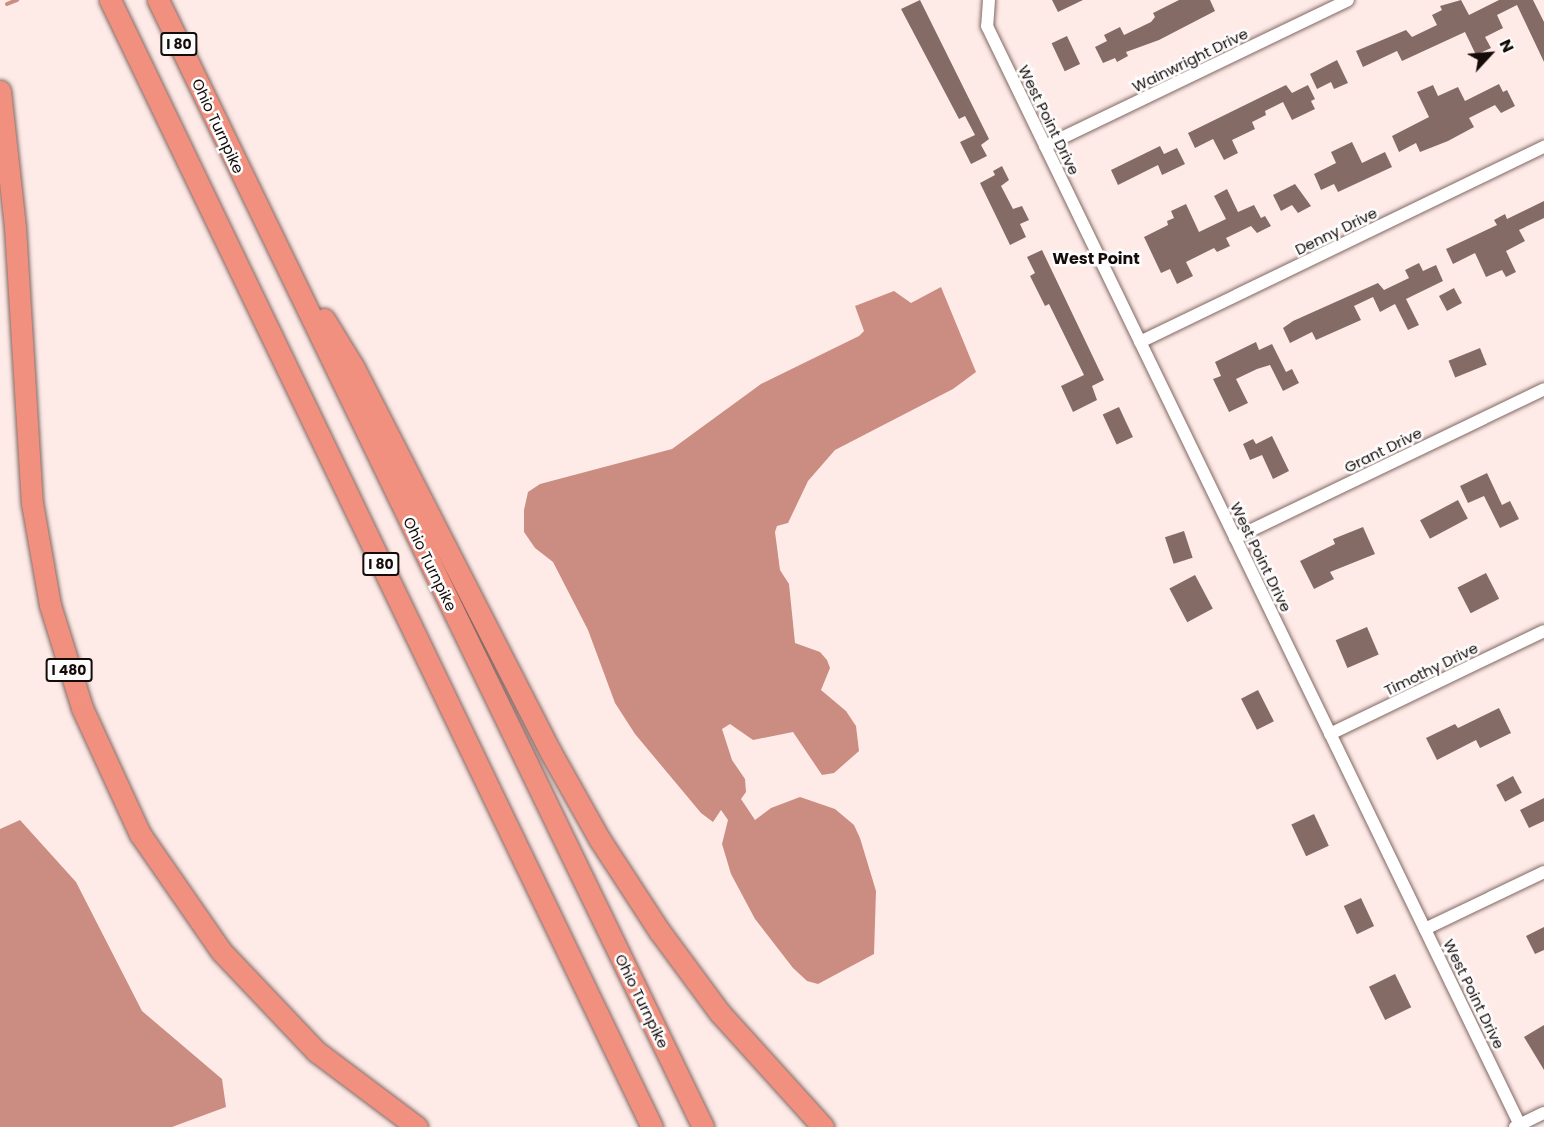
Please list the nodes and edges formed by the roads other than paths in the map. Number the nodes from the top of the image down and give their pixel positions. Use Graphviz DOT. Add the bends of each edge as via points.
graph roads {
  1 [pos="111,0"];
  2 [pos="158,0"];
  3 [pos="989,0"];
  4 [pos="1348,0"];
  5 [pos="0,91"];
  6 [pos="1045,146"];
  7 [pos="1544,147"];
  8 [pos="262,218"];
  9 [pos="1140,342"];
  10 [pos="1544,389"];
  11 [pos="1235,538"];
  12 [pos="1544,631"];
  13 [pos="1330,734"];
  14 [pos="1544,872"];
  15 [pos="1425,929"];
  16 [pos="1544,1113"];
  17 [pos="1518,1126"];
  18 [pos="417,1127"];
  19 [pos="652,1127"];
  20 [pos="703,1127"];
  21 [pos="823,1127"];
  1 -- 19 [label="highway, I 80"];
  2 -- 8 [label="highway, Ohio Turnpike / I 80"];
  3 -- 6 [label="street, West Point Drive" via="987,26"];
  4 -- 6 [label="street, Wainwright Drive"];
  5 -- 18 [label="highway, I 480" via="15,227 36,531 58,638 94,740 140,834 221,951 317,1052"];
  6 -- 9 [label="street, West Point Drive"];
  7 -- 9 [label="street, Denny Drive"];
  8 -- 20 [label="highway, Ohio Turnpike / I 80"];
  8 -- 21 [label="highway" via="354,368 545,742 606,849 714,1005"];
  9 -- 11 [label="street, West Point Drive"];
  10 -- 11 [label="street, Grant Drive"];
  11 -- 13 [label="street, West Point Drive"];
  12 -- 13 [label="street, Timothy Drive"];
  13 -- 15 [label="street, West Point Drive"];
  14 -- 15 [label="street"];
  15 -- 17 [label="street, West Point Drive"];
  16 -- 17 [label="street"];
}
